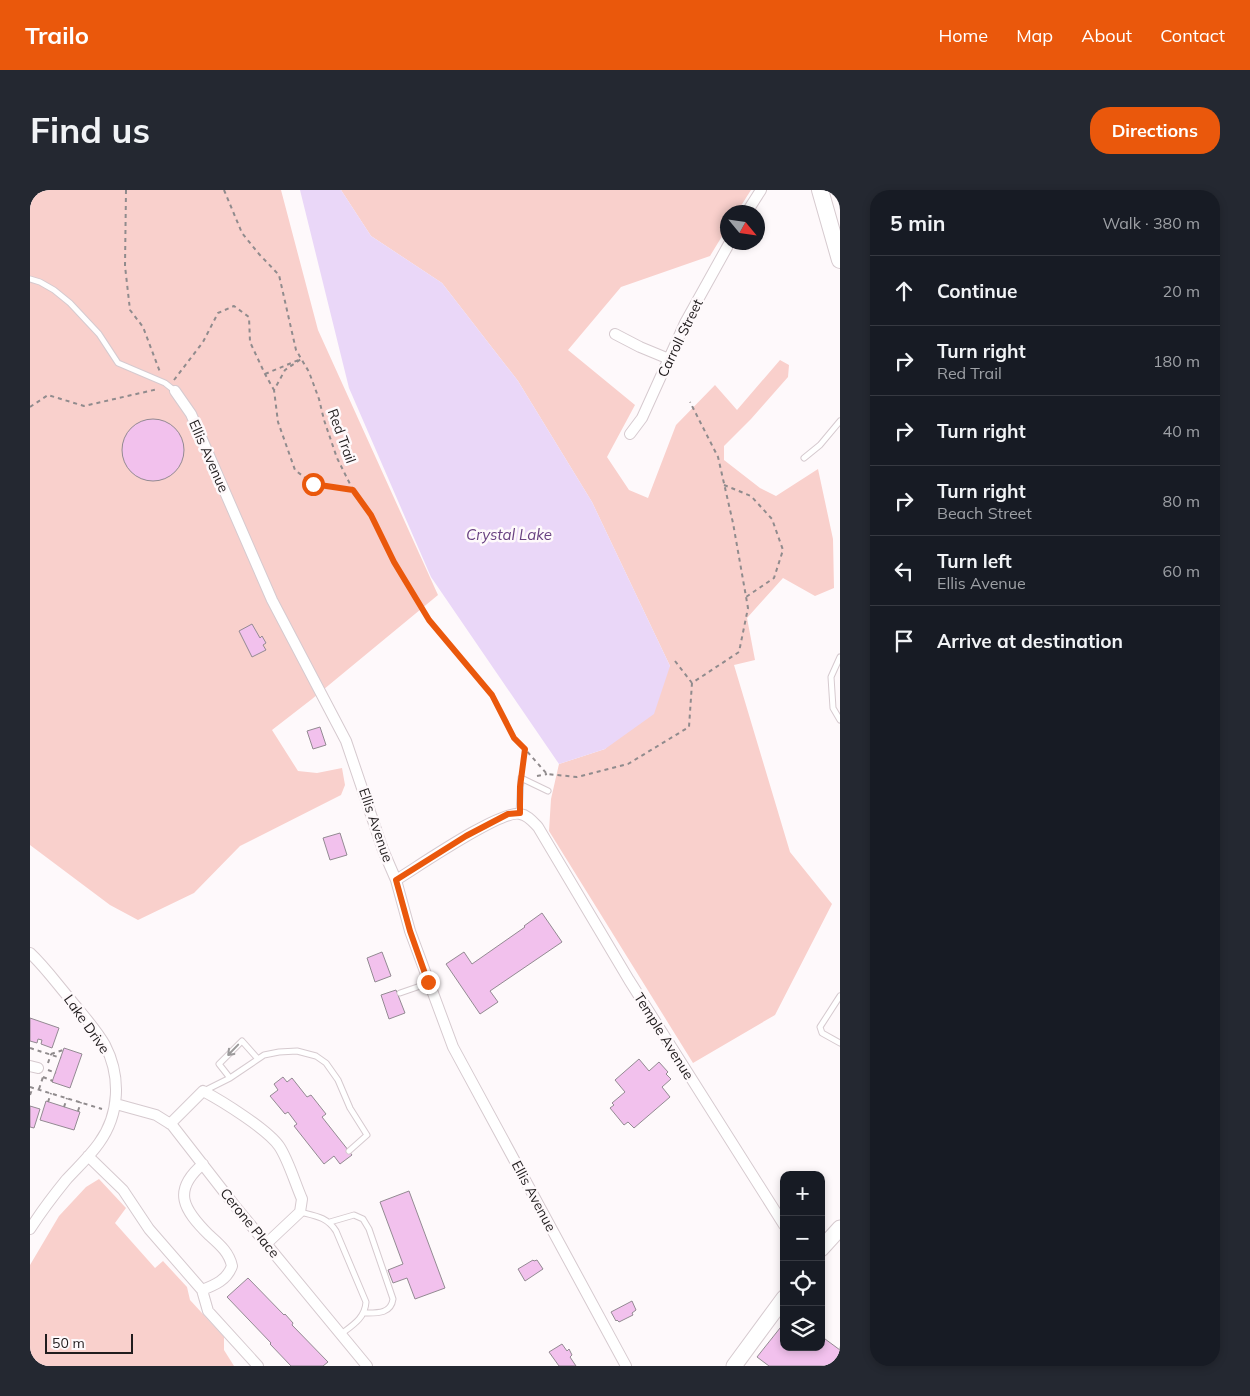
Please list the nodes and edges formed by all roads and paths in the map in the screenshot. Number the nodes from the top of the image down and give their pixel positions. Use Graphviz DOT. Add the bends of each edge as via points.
graph roads {
  1 [pos="126,190"];
  2 [pos="224,190"];
  3 [pos="761,190"];
  4 [pos="820,190"];
  5 [pos="752,205"];
  6 [pos="726,250"];
  7 [pos="840,260"];
  8 [pos="30,279"];
  9 [pos="616,334"];
  10 [pos="301,359"];
  11 [pos="669,359"];
  12 [pos="264,374"];
  13 [pos="169,387"];
  14 [pos="274,390"];
  15 [pos="690,402"];
  16 [pos="30,407"];
  17 [pos="840,421"];
  18 [pos="630,434"];
  19 [pos="804,458"];
  20 [pos="724,484"];
  21 [pos="353,490"];
  22 [pos="746,597"];
  23 [pos="840,657"];
  24 [pos="675,661"];
  25 [pos="692,683"];
  26 [pos="840,720"];
  27 [pos="525,749"];
  28 [pos="547,774"];
  29 [pos="521,778"];
  30 [pos="548,791"];
  31 [pos="520,813"];
  32 [pos="396,880"];
  33 [pos="31,956"];
  34 [pos="429,983"];
  35 [pos="400,993"];
  36 [pos="840,996"];
  37 [pos="840,1043"];
  38 [pos="30,1048"];
  39 [pos="63,1050"];
  40 [pos="51,1054"];
  41 [pos="61,1058"];
  42 [pos="258,1059"];
  43 [pos="39,1070"];
  44 [pos="56,1072"];
  45 [pos="230,1078"];
  46 [pos="53,1080"];
  47 [pos="31,1087"];
  48 [pos="203,1091"];
  49 [pos="51,1093"];
  50 [pos="30,1095"];
  51 [pos="67,1098"];
  52 [pos="48,1102"];
  53 [pos="81,1102"];
  54 [pos="116,1104"];
  55 [pos="64,1107"];
  56 [pos="107,1110"];
  57 [pos="78,1111"];
  58 [pos="170,1124"];
  59 [pos="349,1151"];
  60 [pos="88,1156"];
  61 [pos="203,1164"];
  62 [pos="300,1212"];
  63 [pos="780,1219"];
  64 [pos="330,1222"];
  65 [pos="32,1223"];
  66 [pos="840,1228"];
  67 [pos="266,1244"];
  68 [pos="825,1245"];
  69 [pos="202,1290"];
  70 [pos="780,1303"];
  71 [pos="365,1313"];
  72 [pos="341,1334"];
  73 [pos="258,1366"];
  74 [pos="367,1366"];
  75 [pos="626,1366"];
  76 [pos="734,1366"];
  1 -- 13 [label="path" via="125,266 130,310 143,327"];
  2 -- 10 [label="path, Red Trail" via="242,234 279,275 296,350"];
  3 -- 5 [label="street"];
  4 -- 7 [label="main road"];
  6 -- 11 [label="street, Carroll Street"];
  8 -- 13 [label="lane" via="54,290 70,303 99,334 118,363"];
  9 -- 11 [label="street"];
  10 -- 12 [label="path"];
  10 -- 14 [label="path" via="285,370"];
  10 -- 21 [label="path, Red Trail" via="319,399 337,458"];
  11 -- 18 [label="street, Carroll Street" via="642,418"];
  12 -- 13 [label="path" via="250,342 249,317 234,306 218,313 204,342"];
  12 -- 14 [label="path"];
  13 -- 16 [label="path" via="84,406 48,395"];
  13 -- 32 [label="street, Ellis Avenue" via="191,414 272,600 346,741"];
  14 -- 21 [label="path" via="278,422 295,470 313,484"];
  15 -- 20 [label="path" via="718,457"];
  17 -- 19 [label="lane"];
  20 -- 22 [label="path"];
  20 -- 22 [label="path" via="751,496 772,519 783,550 774,578"];
  21 -- 27 [label="path, Red Trail" via="371,515 394,562 429,620 492,695 514,738"];
  22 -- 25 [label="path" via="748,608 739,652"];
  23 -- 26 [label="lane" via="831,677 833,708"];
  24 -- 25 [label="path"];
  25 -- 28 [label="path" via="689,727 628,764 578,777"];
  27 -- 28 [label="path, Red Trail"];
  27 -- 29 [label="path"];
  28 -- 29 [label="path"];
  29 -- 30 [label="lane"];
  29 -- 31 [label="lane"];
  31 -- 32 [label="street" via="508,814 466,836"];
  31 -- 63 [label="street, Temple Avenue" via="538,827 629,980"];
  32 -- 34 [label="street, Ellis Avenue"];
  33 -- 54 [label="street, Lake Drive" via="41,964 104,1044 111,1059"];
  34 -- 35 [label="lane"];
  34 -- 75 [label="street, Ellis Avenue" via="453,1047"];
  36 -- 37 [label="lane" via="820,1027 822,1033"];
  38 -- 40 [label="path"];
  39 -- 40 [label="path"];
  40 -- 41 [label="path"];
  42 -- 45 [label="lane"];
  42 -- 45 [label="lane, one-way" via="242,1041 220,1064"];
  42 -- 59 [label="lane" via="279,1052 297,1052 316,1056 326,1063 367,1135"];
  43 -- 44 [label="path"];
  43 -- 46 [label="path"];
  45 -- 48 [label="lane"];
  47 -- 49 [label="path"];
  47 -- 50 [label="path"];
  48 -- 58 [label="street"];
  48 -- 62 [label="street" via="268,1134 279,1146 302,1199"];
  49 -- 51 [label="path"];
  49 -- 52 [label="path"];
  51 -- 53 [label="path"];
  51 -- 55 [label="path"];
  53 -- 56 [label="path"];
  53 -- 57 [label="path"];
  54 -- 58 [label="street, Cerone Place" via="156,1115"];
  54 -- 60 [label="street, Lake Drive" via="107,1130"];
  58 -- 61 [label="street, Cerone Place"];
  60 -- 65 [label="street, Lake Drive"];
  60 -- 69 [label="street" via="123,1190 149,1229"];
  61 -- 67 [label="street, Cerone Place"];
  61 -- 69 [label="street" via="191,1174 184,1186 185,1205 228,1255 232,1266 220,1281"];
  62 -- 64 [label="lane"];
  62 -- 67 [label="street"];
  64 -- 71 [label="lane" via="366,1302"];
  64 -- 71 [label="lane" via="360,1216 368,1229 393,1299 389,1308 380,1313"];
  66 -- 68 [label="street"];
  67 -- 72 [label="street, Cerone Place"];
  69 -- 73 [label="street" via="208,1311"];
  70 -- 76 [label="street"];
  71 -- 72 [label="lane"];
  72 -- 74 [label="street, Cerone Place"];
}
